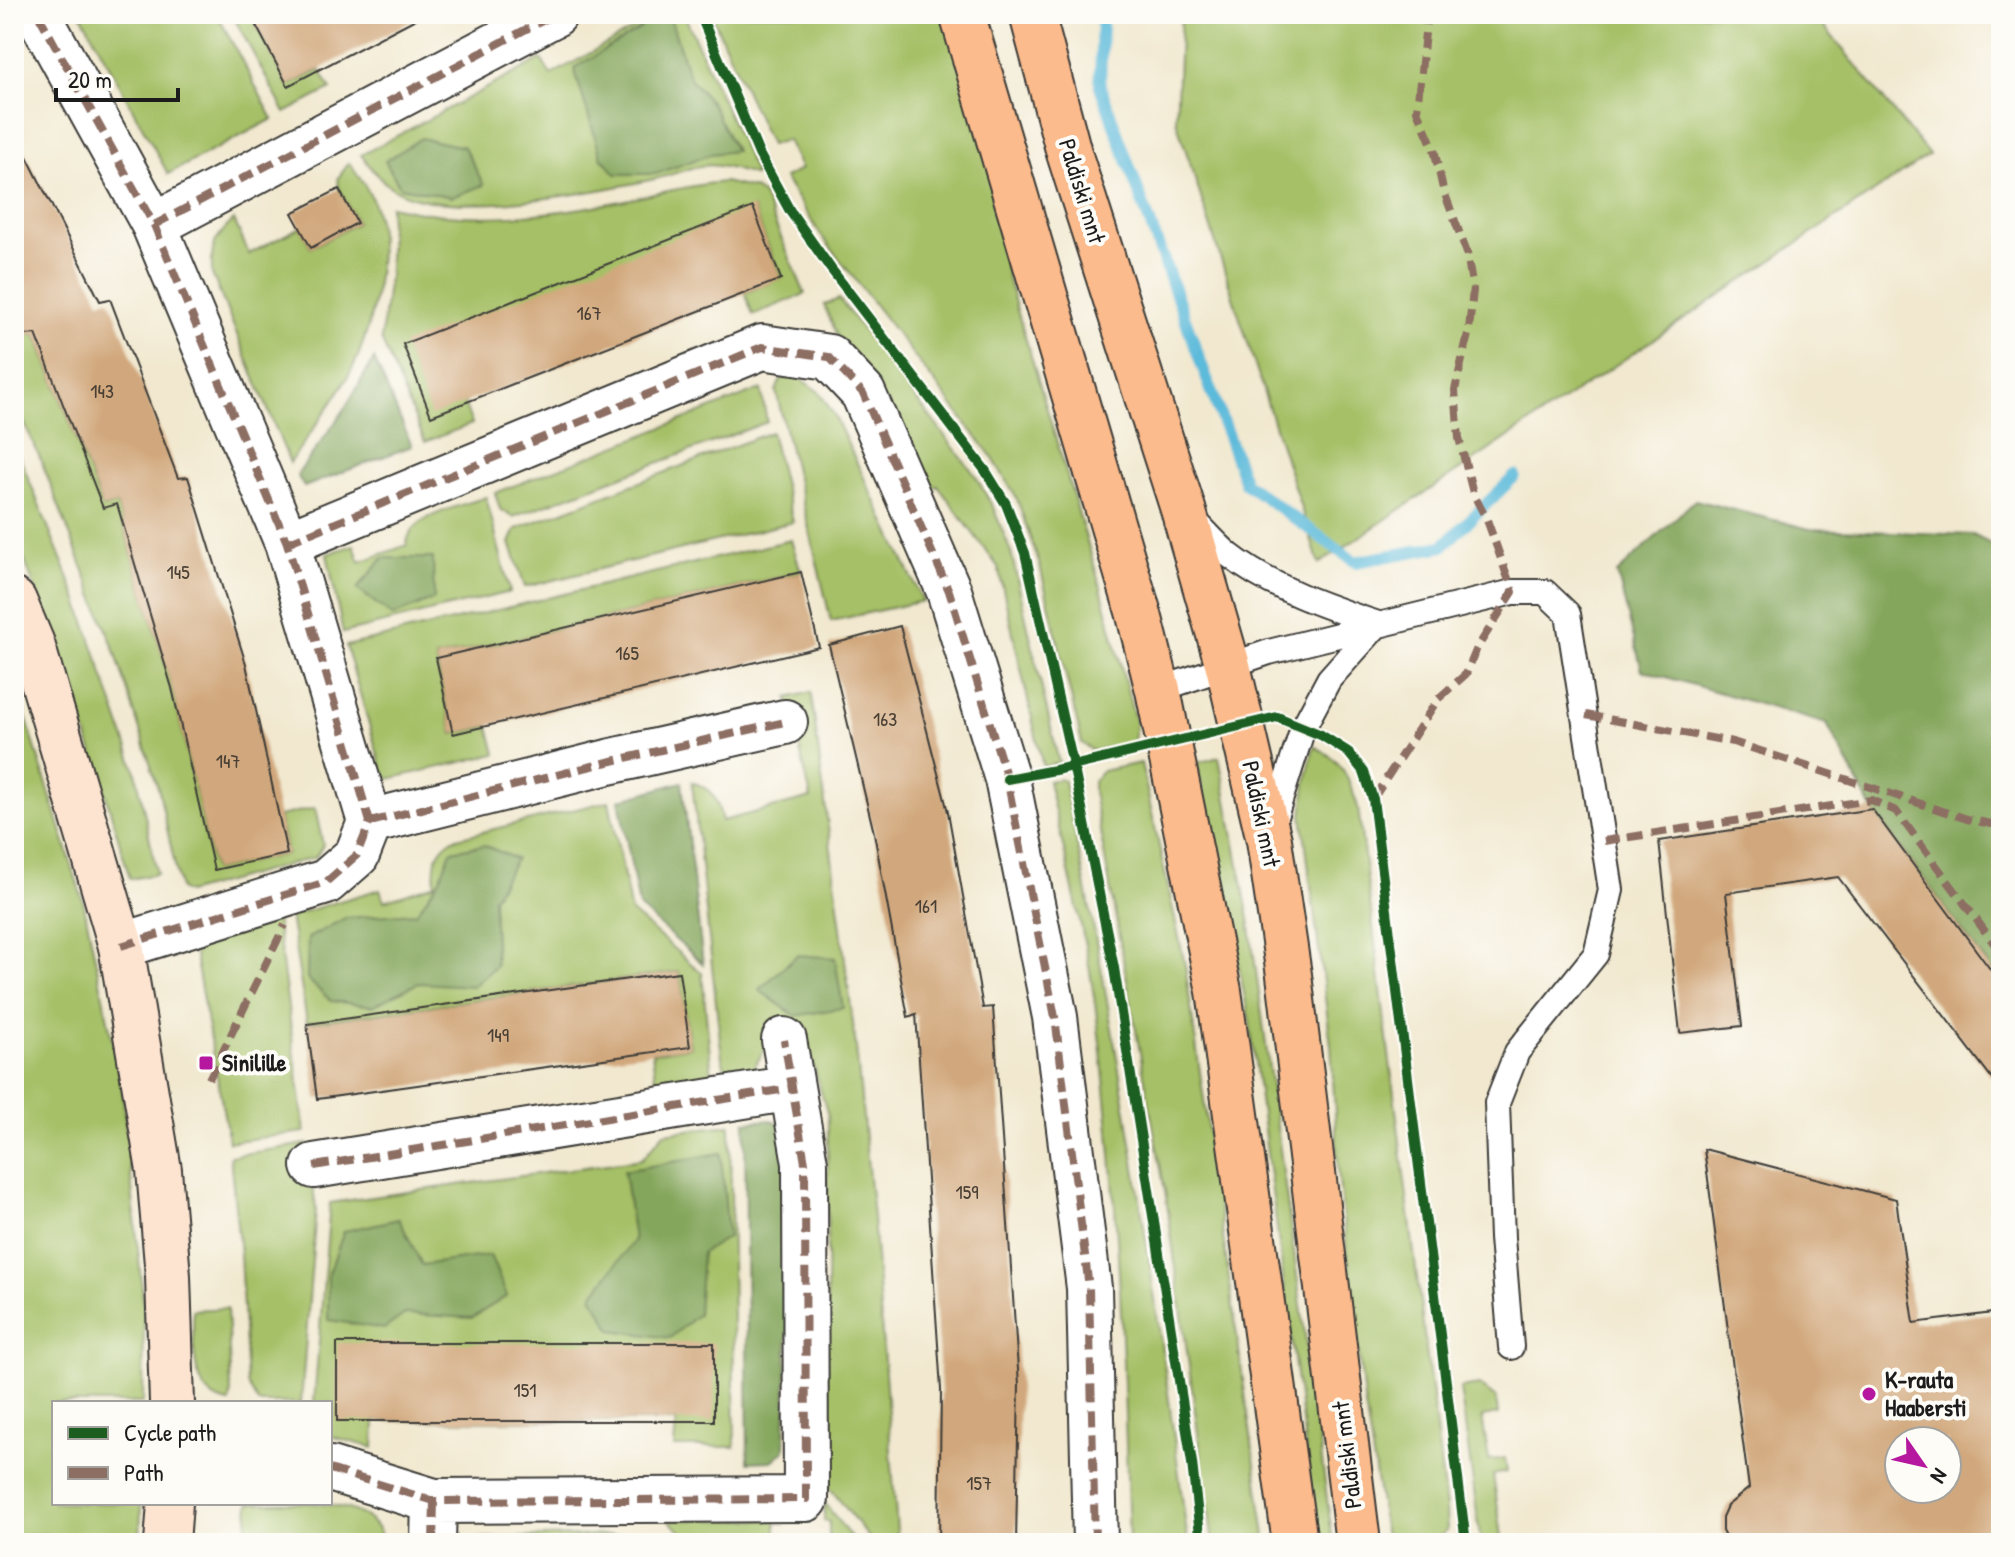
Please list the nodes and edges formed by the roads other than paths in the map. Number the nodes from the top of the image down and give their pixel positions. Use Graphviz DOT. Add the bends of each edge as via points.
graph roads {
  1 [pos="38,14"];
  2 [pos="555,14"];
  3 [pos="962,14"];
  4 [pos="1032,14"];
  5 [pos="154,225"];
  6 [pos="1183,509"];
  7 [pos="287,543"];
  8 [pos="14,601"];
  9 [pos="1378,624"];
  10 [pos="1228,666"];
  11 [pos="1158,690"];
  12 [pos="785,722"];
  13 [pos="370,822"];
  14 [pos="1269,840"];
  15 [pos="121,946"];
  16 [pos="784,1040"];
  17 [pos="792,1088"];
  18 [pos="314,1166"];
  19 [pos="1511,1347"];
  20 [pos="172,1401"];
  21 [pos="332,1470"];
  22 [pos="170,1505"];
  23 [pos="434,1522"];
  24 [pos="167,1543"];
  25 [pos="1095,1543"];
  26 [pos="1295,1543"];
  27 [pos="1358,1543"];
  1 -- 5 [label="street"];
  2 -- 5 [label="street"];
  3 -- 11 [label="main road"];
  4 -- 6 [label="main road, Paldiski mnt" via="1069,153"];
  5 -- 7 [label="street"];
  6 -- 9 [label="lane" via="1230,555 1277,583"];
  6 -- 10 [label="main road, Paldiski mnt"];
  7 -- 13 [label="street"];
  7 -- 25 [label="street" via="762,347 829,357 863,393 952,600 1007,779 1049,987 1089,1288"];
  8 -- 15 [label="main road" via="32,644"];
  9 -- 10 [label="lane"];
  9 -- 14 [label="lane" via="1329,679 1303,728"];
  9 -- 19 [label="lane" via="1513,592 1545,592 1568,614 1611,890 1596,954 1517,1052 1497,1103"];
  10 -- 11 [label="lane"];
  10 -- 14 [label="main road, Paldiski mnt"];
  11 -- 26 [label="main road" via="1219,991"];
  12 -- 13 [label="street"];
  13 -- 15 [label="street" via="357,855 326,882"];
  14 -- 27 [label="main road, Paldiski mnt"];
  15 -- 20 [label="main road" via="159,1170"];
  16 -- 17 [label="street"];
  17 -- 18 [label="street"];
  17 -- 23 [label="street" via="805,1163 806,1499"];
  21 -- 23 [label="street"];
  22 -- 24 [label="main road"];
}
